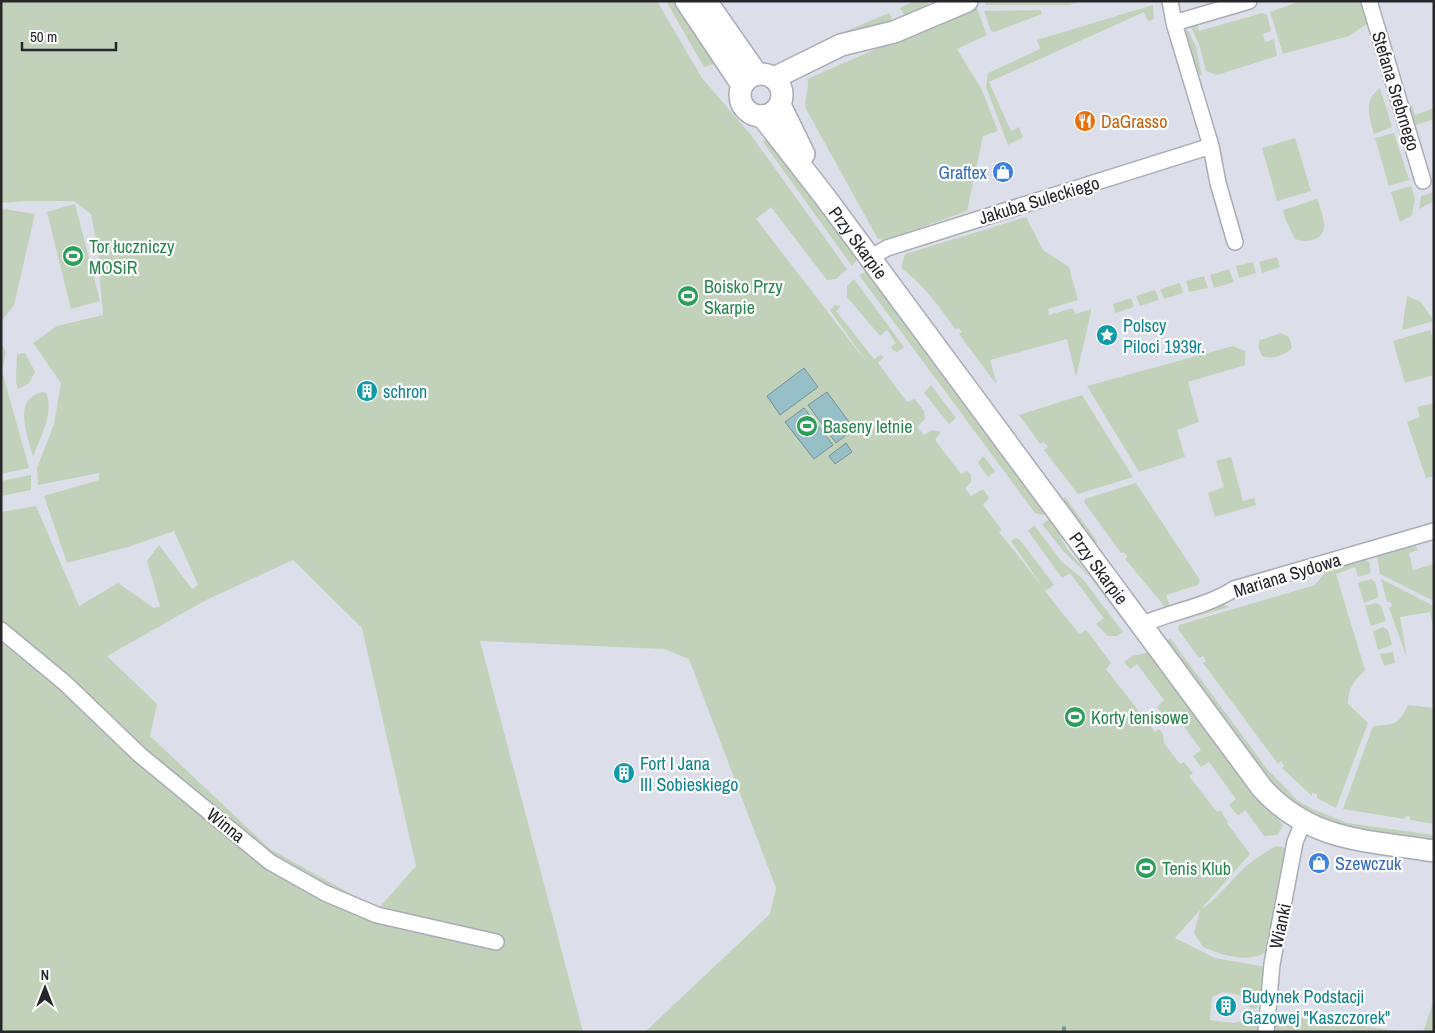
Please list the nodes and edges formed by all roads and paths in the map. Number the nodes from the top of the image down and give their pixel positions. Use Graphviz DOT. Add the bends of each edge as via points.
graph roads {
  1 [pos="686,1"];
  2 [pos="706,1"];
  3 [pos="967,1"];
  4 [pos="1170,1"];
  5 [pos="1249,1"];
  6 [pos="1369,1"];
  7 [pos="1174,22"];
  8 [pos="767,85"];
  9 [pos="1211,146"];
  10 [pos="1423,181"];
  11 [pos="1235,242"];
  12 [pos="870,258"];
  13 [pos="1434,531"];
  14 [pos="1141,625"];
  15 [pos="1,630"];
  16 [pos="1303,822"];
  17 [pos="1434,851"];
  18 [pos="496,942"];
  19 [pos="1266,1032"];
  1 -- 8 [label="street, Przy Skarpie"];
  2 -- 8 [label="street, Przy Skarpie"];
  3 -- 8 [label="street" via="894,32 841,46"];
  4 -- 7 [label="street"];
  5 -- 7 [label="street"];
  6 -- 10 [label="street, Stefana Srebrnego"];
  7 -- 9 [label="street"];
  8 -- 12 [label="street, Przy Skarpie" via="825,196"];
  9 -- 11 [label="street"];
  9 -- 12 [label="street, Jakuba Suleckiego" via="887,248"];
  12 -- 14 [label="street, Przy Skarpie"];
  13 -- 14 [label="street, Mariana Sydowa" via="1234,589 1217,600"];
  14 -- 16 [label="street, Przy Skarpie" via="1262,788"];
  15 -- 18 [label="street, Winna" via="65,682 140,754 270,862 325,893 377,915"];
  16 -- 17 [label="street, Przy Skarpie" via="1335,836"];
  16 -- 19 [label="street, Wianki" via="1296,842 1272,964"];
}
